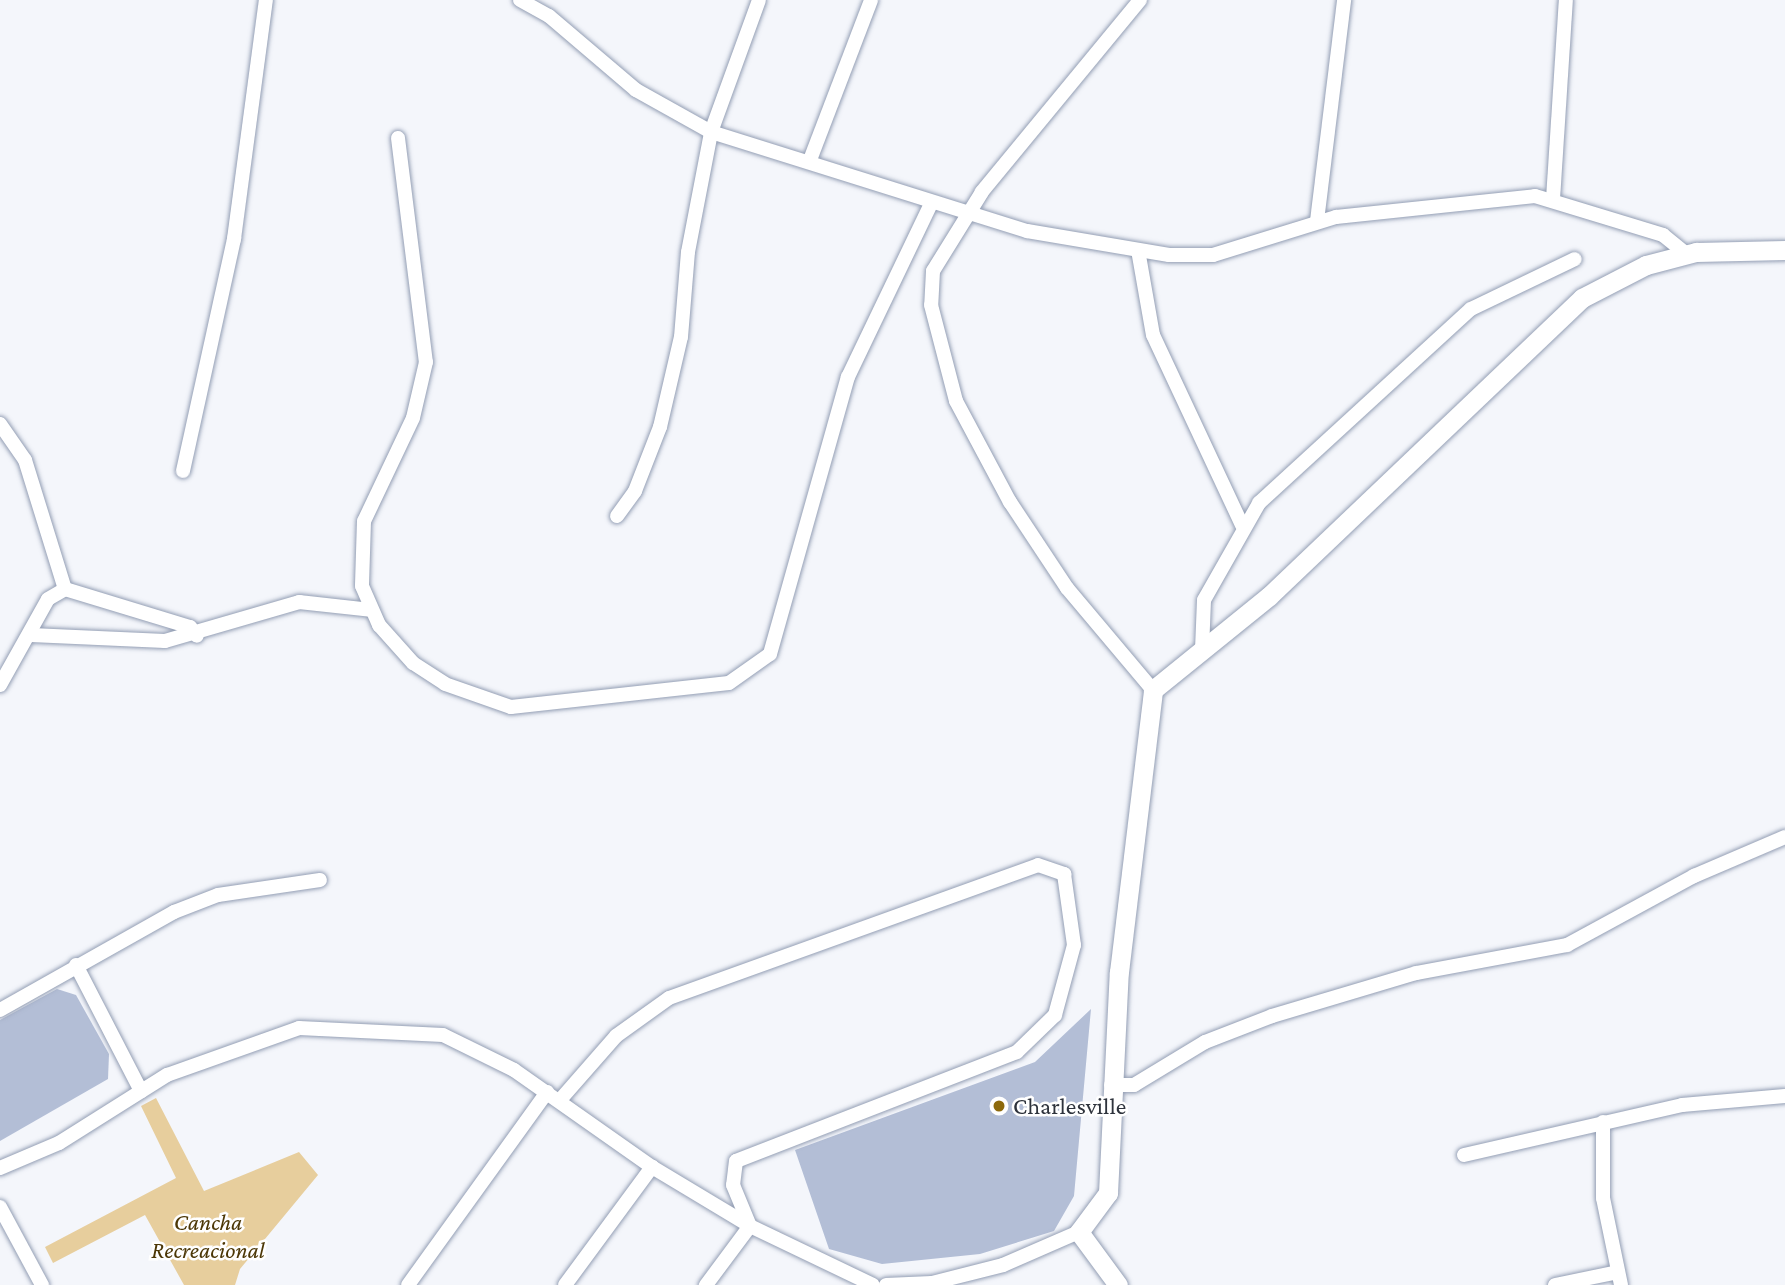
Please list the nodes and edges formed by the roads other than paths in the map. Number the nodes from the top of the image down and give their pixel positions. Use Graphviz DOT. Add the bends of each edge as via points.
graph roads {
  1 [pos="266,0"];
  2 [pos="520,0"];
  3 [pos="759,0"];
  4 [pos="871,0"];
  5 [pos="1140,0"];
  6 [pos="1344,0"];
  7 [pos="1566,0"];
  8 [pos="711,132"];
  9 [pos="398,138"];
  10 [pos="810,160"];
  11 [pos="1553,200"];
  12 [pos="931,204"];
  13 [pos="966,216"];
  14 [pos="1317,221"];
  15 [pos="1139,250"];
  16 [pos="1785,250"];
  17 [pos="1688,254"];
  18 [pos="1575,259"];
  19 [pos="0,424"];
  20 [pos="183,471"];
  21 [pos="617,516"];
  22 [pos="1242,525"];
  23 [pos="65,589"];
  24 [pos="372,610"];
  25 [pos="31,635"];
  26 [pos="197,636"];
  27 [pos="1202,650"];
  28 [pos="0,685"];
  29 [pos="1153,690"];
  30 [pos="1785,836"];
  31 [pos="320,880"];
  32 [pos="76,965"];
  33 [pos="0,1010"];
  34 [pos="1111,1085"];
  35 [pos="141,1091"];
  36 [pos="553,1096"];
  37 [pos="1785,1096"];
  38 [pos="1603,1122"];
  39 [pos="1464,1156"];
  40 [pos="652,1167"];
  41 [pos="0,1168"];
  42 [pos="0,1207"];
  43 [pos="750,1226"];
  44 [pos="1079,1232"];
  45 [pos="1619,1278"];
  46 [pos="42,1285"];
  47 [pos="408,1285"];
  48 [pos="565,1285"];
  49 [pos="706,1285"];
  50 [pos="873,1285"];
  51 [pos="886,1285"];
  52 [pos="1118,1285"];
  53 [pos="1555,1285"];
  1 -- 20 [label="street" via="234,239"];
  2 -- 8 [label="street" via="549,16 636,90"];
  3 -- 8 [label="street"];
  4 -- 10 [label="street" via="839,70"];
  5 -- 13 [label="street"];
  6 -- 14 [label="street"];
  7 -- 11 [label="street"];
  8 -- 10 [label="street"];
  8 -- 21 [label="street" via="660,427 635,491"];
  9 -- 24 [label="street" via="426,362 414,418 364,520 360,570"];
  10 -- 12 [label="street"];
  11 -- 14 [label="street" via="1482,198"];
  11 -- 17 [label="street" via="1663,234"];
  12 -- 13 [label="street"];
  12 -- 24 [label="street" via="848,377 781,633 756,669 729,683 682,691 511,707 428,675 398,649"];
  13 -- 15 [label="street"];
  13 -- 29 [label="street" via="933,271 940,354 956,401 1067,588 1129,653"];
  14 -- 15 [label="street" via="1223,254"];
  15 -- 22 [label="street" via="1153,335"];
  16 -- 17 [label="street"];
  17 -- 27 [label="street" via="1646,265 1582,298 1269,596"];
  18 -- 22 [label="street" via="1471,309 1277,484"];
  19 -- 23 [label="street" via="25,460"];
  22 -- 27 [label="street" via="1204,600"];
  23 -- 25 [label="street" via="48,599"];
  23 -- 26 [label="street" via="190,627"];
  24 -- 26 [label="street" via="299,601"];
  25 -- 26 [label="street" via="155,642"];
  25 -- 28 [label="street"];
  27 -- 29 [label="street"];
  29 -- 34 [label="street" via="1138,779"];
  30 -- 34 [label="street" via="1694,876 1567,946 1416,973 1272,1016 1205,1042 1134,1085"];
  31 -- 32 [label="street" via="218,895"];
  32 -- 33 [label="street"];
  32 -- 35 [label="street"];
  34 -- 44 [label="street" via="1108,1193"];
  35 -- 36 [label="street" via="167,1075 299,1028 358,1026 443,1035"];
  35 -- 41 [label="street" via="59,1143"];
  36 -- 40 [label="street"];
  36 -- 43 [label="street" via="616,1036 669,998 1038,865 1064,874 1074,945 1055,1015 1017,1052 750,1151 736,1161 733,1185"];
  36 -- 47 [label="street"];
  37 -- 38 [label="street" via="1682,1105"];
  38 -- 39 [label="street"];
  38 -- 45 [label="street" via="1603,1198"];
  40 -- 43 [label="street"];
  40 -- 48 [label="street"];
  42 -- 46 [label="street"];
  43 -- 49 [label="street"];
  43 -- 50 [label="street"];
  44 -- 51 [label="street" via="1003,1265 932,1283"];
  44 -- 52 [label="street"];
  45 -- 53 [label="street"];
}
